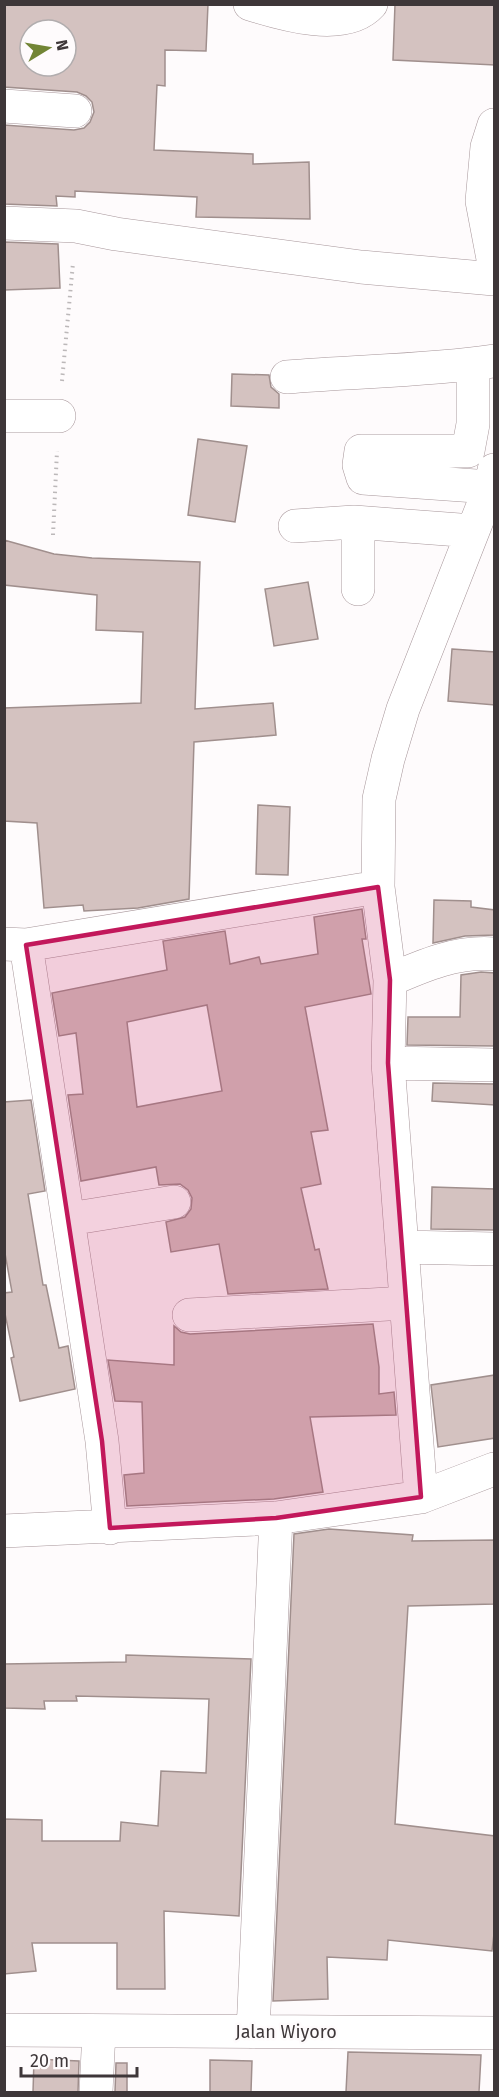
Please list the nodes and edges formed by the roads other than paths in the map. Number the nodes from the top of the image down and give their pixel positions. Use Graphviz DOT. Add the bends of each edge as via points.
graph roads {
  1 [pos="250,4"];
  2 [pos="371,4"];
  3 [pos="4,106"];
  4 [pos="75,111"];
  5 [pos="495,125"];
  6 [pos="4,223"];
  7 [pos="495,264"];
  8 [pos="495,279"];
  9 [pos="484,362"];
  10 [pos="287,377"];
  11 [pos="4,416"];
  12 [pos="59,416"];
  13 [pos="492,478"];
  14 [pos="358,523"];
  15 [pos="481,524"];
  16 [pos="295,526"];
  17 [pos="358,589"];
  18 [pos="378,887"];
  19 [pos="15,945"];
  20 [pos="495,954"];
  21 [pos="390,980"];
  22 [pos="388,1063"];
  23 [pos="495,1065"];
  24 [pos="174,1202"];
  25 [pos="69,1219"];
  26 [pos="402,1247"];
  27 [pos="495,1249"];
  28 [pos="406,1303"];
  29 [pos="189,1315"];
  30 [pos="495,1469"];
  31 [pos="421,1497"];
  32 [pos="276,1518"];
  33 [pos="110,1528"];
  34 [pos="4,1531"];
  35 [pos="4,2030"];
  36 [pos="99,2031"];
  37 [pos="253,2032"];
  38 [pos="495,2033"];
  39 [pos="96,2092"];
  1 -- 2 [label="street" via="330,20 351,17"];
  3 -- 4 [label="street"];
  5 -- 7 [label="street" via="487,147 482,201"];
  6 -- 8 [label="street" via="76,226 361,267"];
  9 -- 10 [label="street"];
  9 -- 13 [label="street" via="468,451 361,451 359,465 363,478"];
  11 -- 12 [label="street"];
  13 -- 15 [label="street"];
  14 -- 15 [label="street"];
  14 -- 16 [label="street"];
  14 -- 17 [label="street"];
  15 -- 18 [label="street" via="403,709 388,759 379,799"];
  18 -- 19 [label="street"];
  18 -- 21 [label="street"];
  19 -- 25 [label="street"];
  20 -- 21 [label="street" via="475,953 432,962"];
  21 -- 22 [label="street"];
  22 -- 23 [label="street"];
  22 -- 26 [label="street"];
  24 -- 25 [label="street"];
  25 -- 33 [label="street" via="102,1442"];
  26 -- 27 [label="street"];
  26 -- 28 [label="street"];
  28 -- 29 [label="street"];
  28 -- 31 [label="street"];
  30 -- 31 [label="street"];
  31 -- 32 [label="street"];
  32 -- 33 [label="street"];
  32 -- 37 [label="street"];
  33 -- 34 [label="street"];
  35 -- 36 [label="street, Jalan Wiyoro"];
  36 -- 37 [label="street, Jalan Wiyoro"];
  36 -- 39 [label="street"];
  37 -- 38 [label="street, Jalan Wiyoro"];
}
